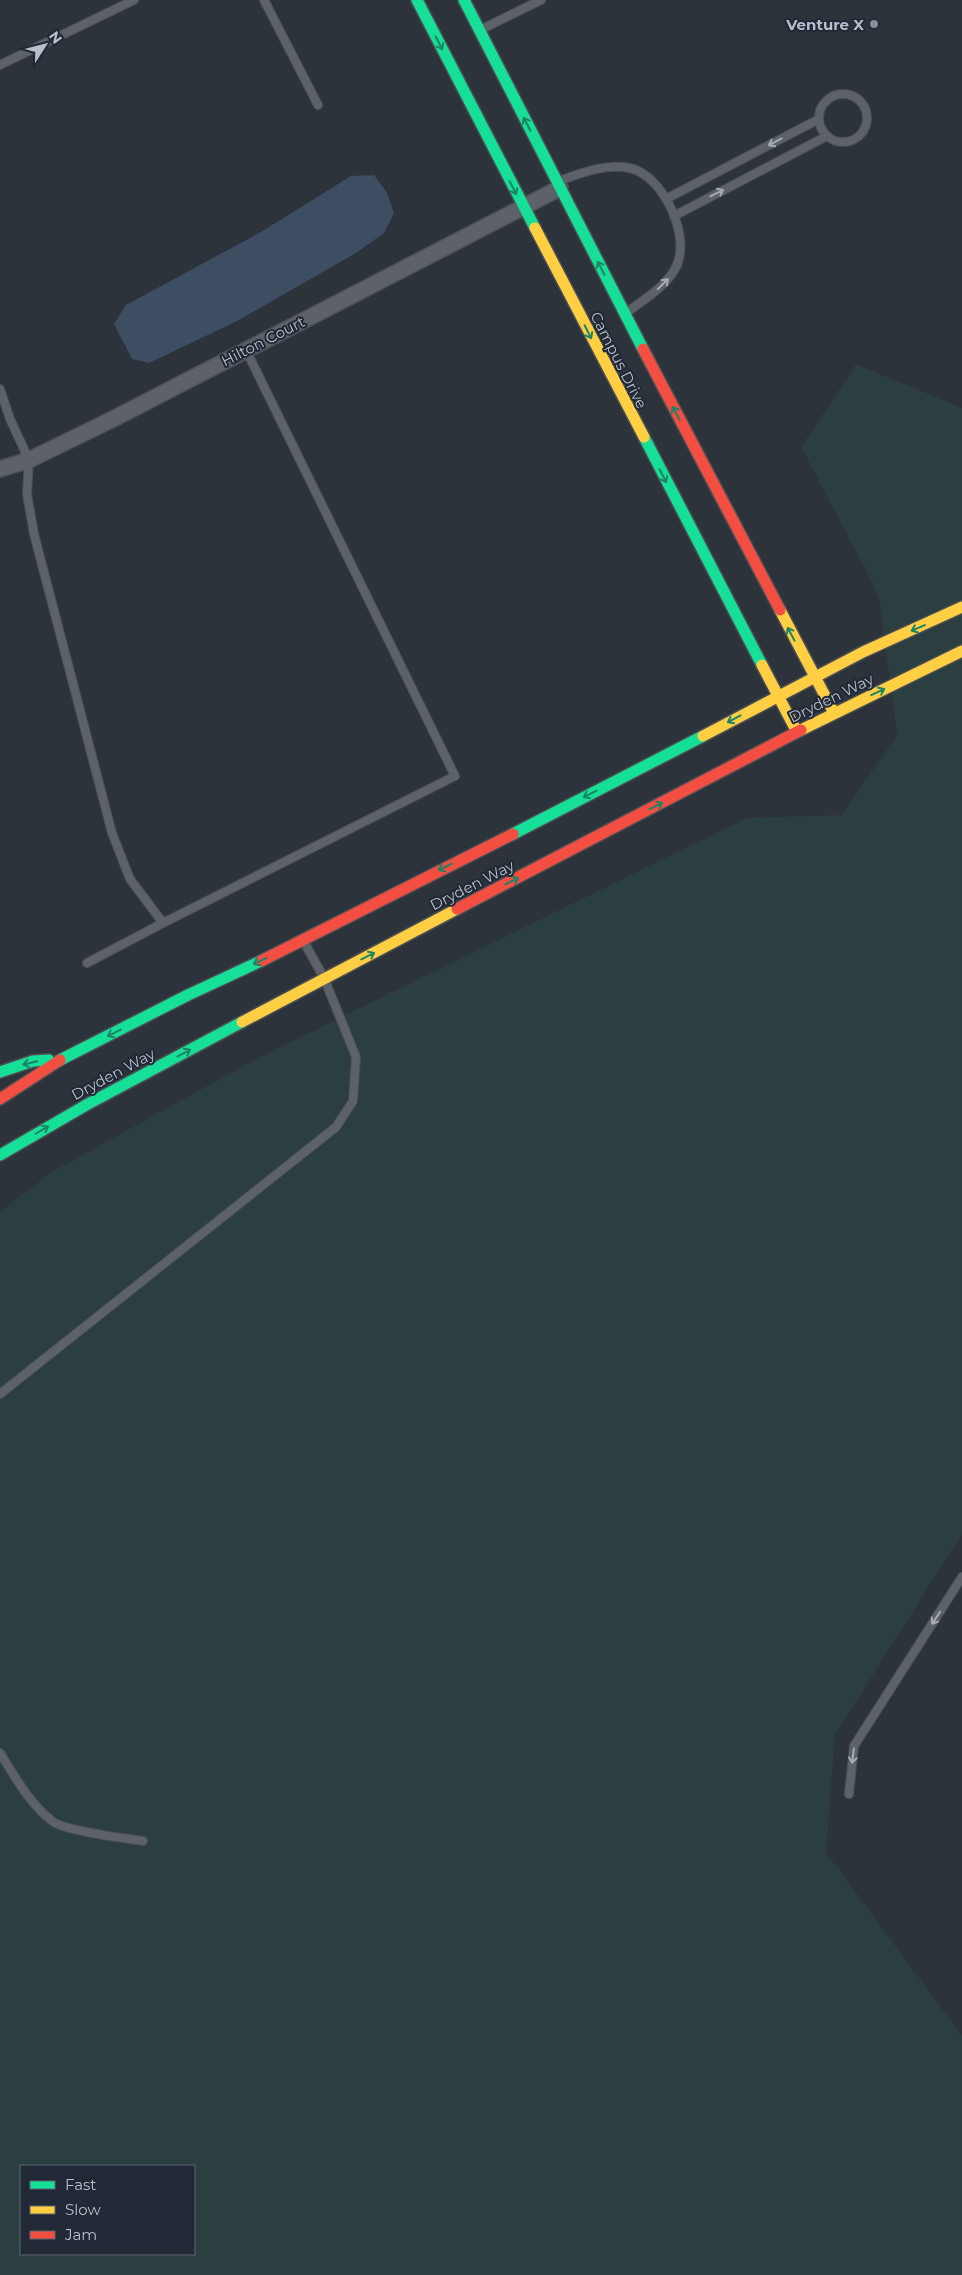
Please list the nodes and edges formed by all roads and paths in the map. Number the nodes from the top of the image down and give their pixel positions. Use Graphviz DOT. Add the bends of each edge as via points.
graph roads {
  1 [pos="134,0"];
  2 [pos="264,0"];
  3 [pos="417,0"];
  4 [pos="464,0"];
  5 [pos="542,0"];
  6 [pos="479,30"];
  7 [pos="0,65"];
  8 [pos="318,105"];
  9 [pos="819,120"];
  10 [pos="827,136"];
  11 [pos="558,185"];
  12 [pos="666,199"];
  13 [pos="523,207"];
  14 [pos="674,216"];
  15 [pos="625,314"];
  16 [pos="246,350"];
  17 [pos="0,388"];
  18 [pos="29,460"];
  19 [pos="0,469"];
  20 [pos="962,607"];
  21 [pos="962,651"];
  22 [pos="814,678"];
  23 [pos="778,697"];
  24 [pos="834,713"];
  25 [pos="797,732"];
  26 [pos="163,922"];
  27 [pos="304,941"];
  28 [pos="87,964"];
  29 [pos="324,978"];
  30 [pos="60,1060"];
  31 [pos="0,1072"];
  32 [pos="0,1099"];
  33 [pos="0,1155"];
  34 [pos="0,1394"];
  35 [pos="962,1577"];
  36 [pos="0,1754"];
  37 [pos="848,1794"];
  38 [pos="143,1841"];
  1 -- 7 [label="lane"];
  2 -- 8 [label="lane"];
  3 -- 13 [label="main road, Campus Drive, one-way"];
  4 -- 6 [label="main road, Campus Drive"];
  5 -- 6 [label="lane"];
  11 -- 6 [label="main road, Campus Drive, one-way"];
  9 -- 10 [label="lane"];
  9 -- 10 [label="lane" via="824,102 832,96 850,95 864,107 866,126 861,134 844,142"];
  9 -- 12 [label="lane, one-way"];
  14 -- 10 [label="lane, one-way"];
  11 -- 12 [label="lane" via="583,172 611,167 631,168 660,189"];
  11 -- 13 [label="street, Hilton Court"];
  15 -- 11 [label="main road, Campus Drive, one-way"];
  12 -- 14 [label="lane"];
  13 -- 16 [label="street, Hilton Court"];
  13 -- 23 [label="main road, Campus Drive, one-way"];
  15 -- 14 [label="lane, one-way" via="665,284 677,267 682,251 681,232"];
  22 -- 15 [label="main road, Campus Drive, one-way"];
  16 -- 18 [label="street, Hilton Court"];
  16 -- 26 [label="lane" via="455,776"];
  17 -- 18 [label="lane"];
  18 -- 19 [label="street, Hilton Court"];
  18 -- 26 [label="lane" via="27,494 34,534 112,833 130,879"];
  20 -- 22 [label="main road, Dryden Way, one-way"];
  24 -- 21 [label="main road, Dryden Way, one-way"];
  22 -- 23 [label="main road, Dryden Way"];
  22 -- 24 [label="main road, Campus Drive"];
  23 -- 25 [label="main road, Campus Drive"];
  23 -- 27 [label="main road, Dryden Way, one-way"];
  24 -- 25 [label="main road, Dryden Way"];
  29 -- 25 [label="main road, Dryden Way, one-way"];
  26 -- 28 [label="lane"];
  27 -- 29 [label="lane"];
  27 -- 30 [label="main road, Dryden Way, one-way"];
  33 -- 29 [label="main road, Dryden Way, one-way" via="88,1104"];
  29 -- 34 [label="lane" via="356,1057 353,1100 336,1127"];
  30 -- 31 [label="main road, one-way" via="33,1061"];
  30 -- 32 [label="main road, Dryden Way"];
  35 -- 37 [label="lane, one-way" via="854,1746"];
  36 -- 38 [label="lane" via="22,1788 53,1822 85,1832"];
}
